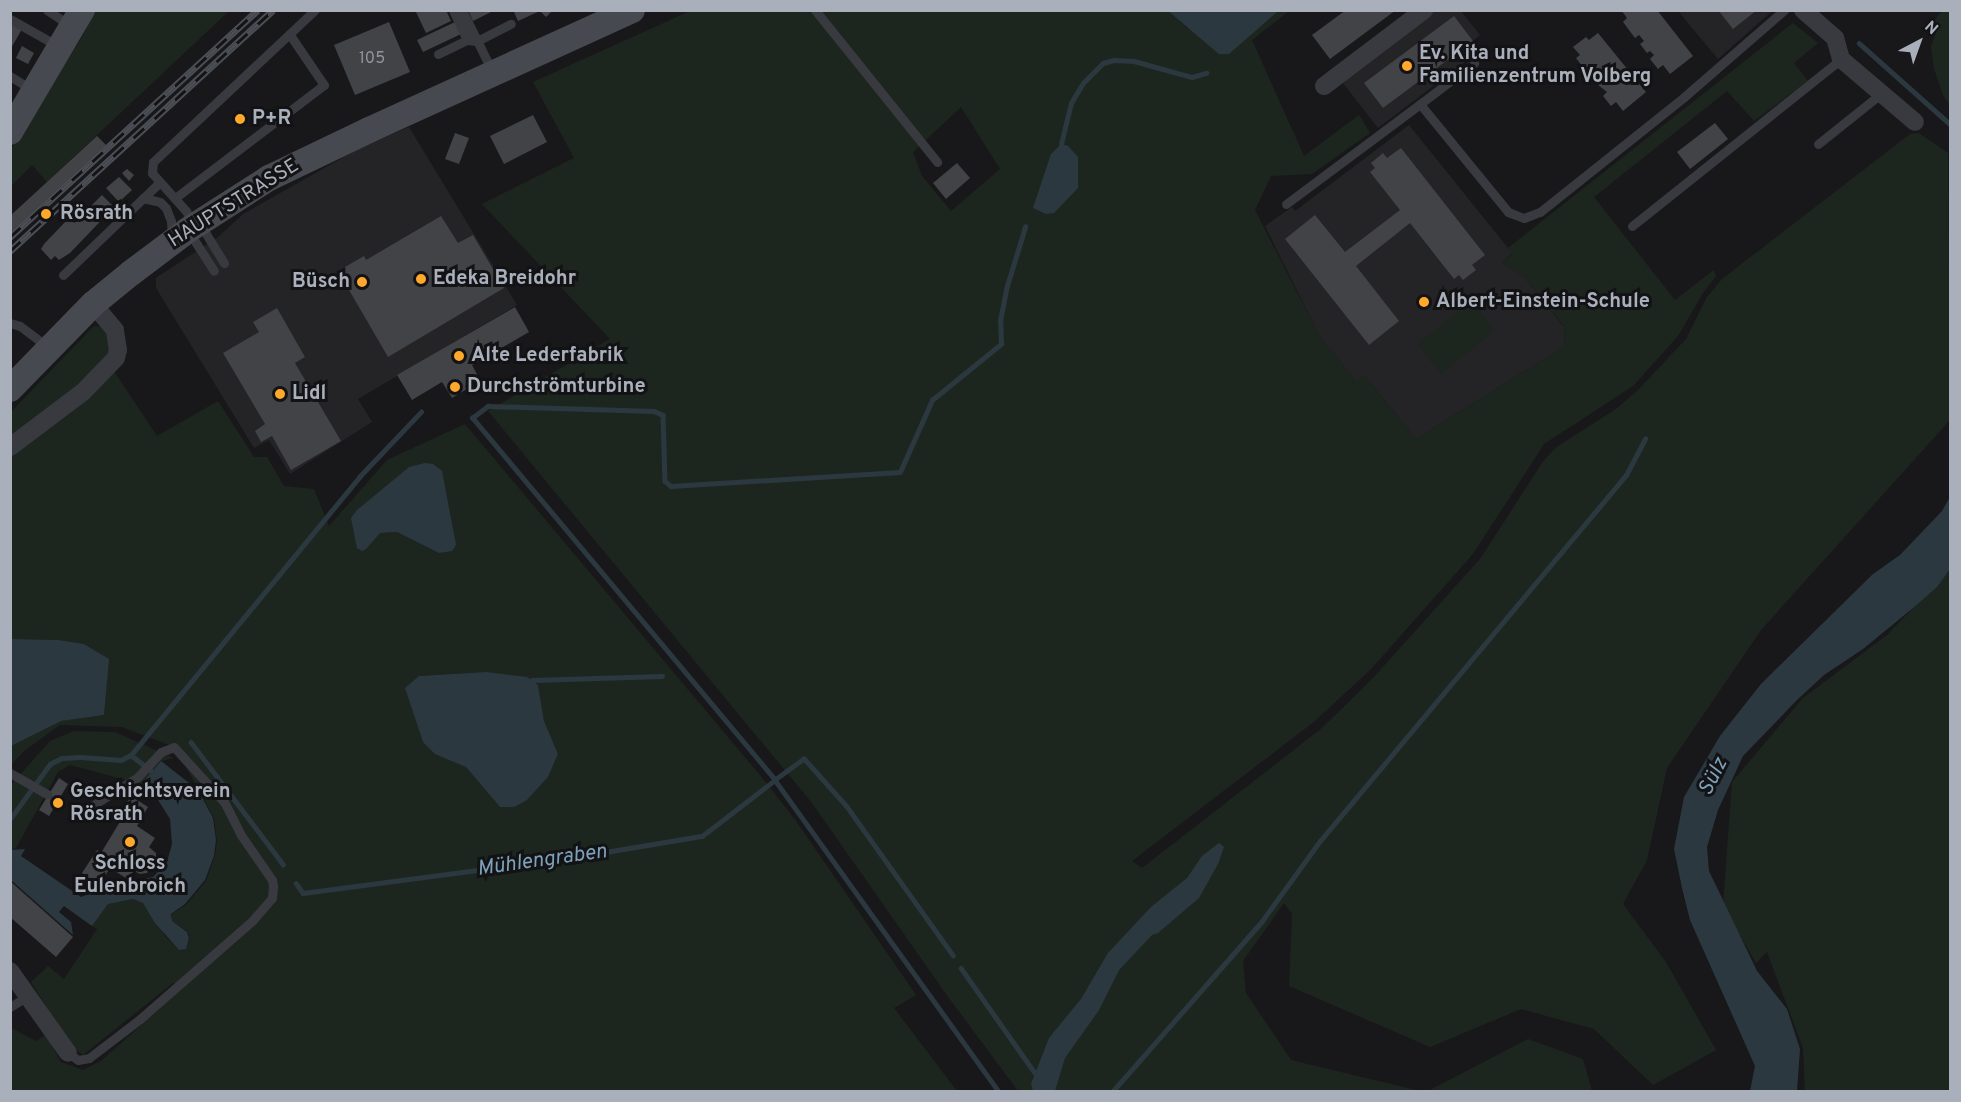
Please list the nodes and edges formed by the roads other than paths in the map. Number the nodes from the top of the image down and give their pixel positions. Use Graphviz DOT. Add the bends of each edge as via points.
graph roads {
  1 [pos="46,10"];
  2 [pos="315,10"];
  3 [pos="453,10"];
  4 [pos="462,10"];
  5 [pos="632,10"];
  6 [pos="815,10"];
  7 [pos="1424,10"];
  8 [pos="1784,10"];
  9 [pos="1803,10"];
  10 [pos="10,20"];
  11 [pos="511,24"];
  12 [pos="72,28"];
  13 [pos="290,35"];
  14 [pos="472,41"];
  15 [pos="438,54"];
  16 [pos="1842,59"];
  17 [pos="1474,63"];
  18 [pos="493,73"];
  19 [pos="10,76"];
  20 [pos="1324,86"];
  21 [pos="36,92"];
  22 [pos="1882,93"];
  23 [pos="1420,104"];
  24 [pos="1915,122"];
  25 [pos="10,132"];
  26 [pos="1818,144"];
  27 [pos="937,162"];
  28 [pos="160,182"];
  29 [pos="143,198"];
  30 [pos="175,198"];
  31 [pos="1286,204"];
  32 [pos="1632,226"];
  33 [pos="188,230"];
  34 [pos="224,263"];
  35 [pos="213,271"];
  36 [pos="63,275"];
  37 [pos="93,304"];
  38 [pos="10,323"];
  39 [pos="50,348"];
  40 [pos="10,389"];
  41 [pos="10,447"];
  42 [pos="10,773"];
  43 [pos="47,794"];
  44 [pos="90,807"];
  45 [pos="10,971"];
  46 [pos="29,994"];
  47 [pos="10,1007"];
  48 [pos="68,1053"];
  1 -- 12 [label="lane"];
  2 -- 13 [label="lane"];
  3 -- 14 [label="lane"];
  4 -- 14 [label="lane"];
  5 -- 18 [label="main road, HAUPTSTRASSE" via="591,21"];
  6 -- 27 [label="lane"];
  7 -- 20 [label="street"];
  8 -- 23 [label="lane" via="1676,104 1540,212 1524,218 1508,212"];
  9 -- 16 [label="street" via="1835,38"];
  10 -- 12 [label="lane"];
  11 -- 14 [label="lane"];
  12 -- 21 [label="main road"];
  13 -- 28 [label="lane" via="153,162 152,173"];
  13 -- 30 [label="lane" via="324,85"];
  14 -- 15 [label="lane"];
  14 -- 18 [label="lane"];
  16 -- 22 [label="street"];
  16 -- 32 [label="lane"];
  17 -- 23 [label="lane"];
  18 -- 33 [label="main road, HAUPTSTRASSE" via="269,178"];
  19 -- 21 [label="lane"];
  21 -- 25 [label="main road"];
  22 -- 24 [label="street"];
  22 -- 26 [label="lane"];
  23 -- 31 [label="lane"];
  28 -- 29 [label="lane"];
  28 -- 30 [label="lane"];
  29 -- 33 [label="lane" via="160,202 171,221"];
  29 -- 36 [label="lane"];
  30 -- 33 [label="lane"];
  33 -- 34 [label="lane"];
  33 -- 35 [label="lane"];
  33 -- 37 [label="main road, HAUPTSTRASSE"];
  37 -- 39 [label="main road, HAUPTSTRASSE"];
  37 -- 41 [label="street" via="115,330 116,358 83,392"];
  38 -- 39 [label="lane"];
  39 -- 40 [label="main road, HAUPTSTRASSE"];
  42 -- 43 [label="lane"];
  44 -- 48 [label="lane" via="138,777 161,752 174,747 224,802 272,880 272,898 238,935 89,1058 78,1060"];
  45 -- 46 [label="street"];
  46 -- 47 [label="lane"];
  46 -- 48 [label="street"];
}
